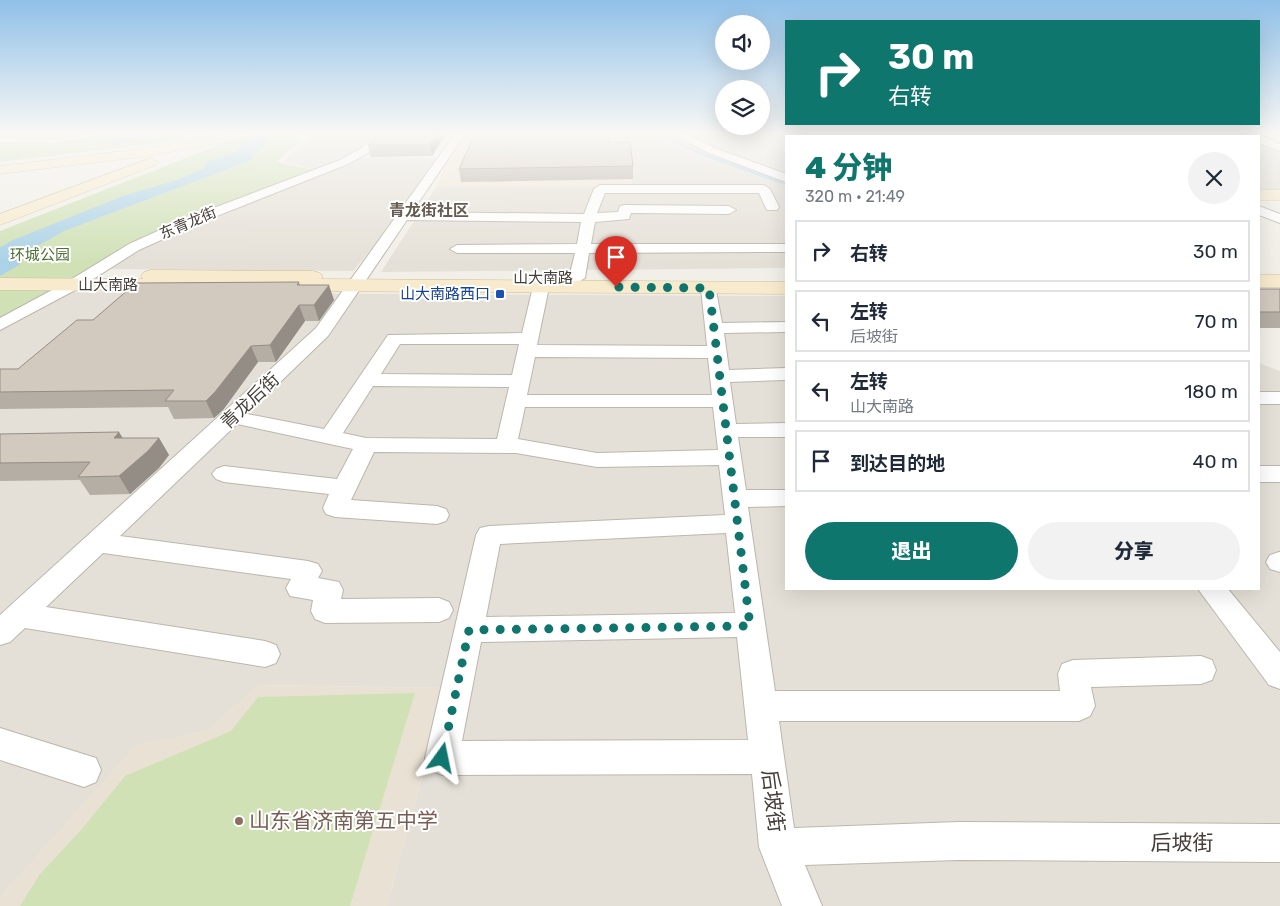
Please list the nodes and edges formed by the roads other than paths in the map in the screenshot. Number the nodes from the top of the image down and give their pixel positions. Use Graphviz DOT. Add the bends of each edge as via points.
graph roads {
  1 [pos="108,176"];
  2 [pos="307,176"];
  3 [pos="430,176"];
  4 [pos="1260,195"];
  5 [pos="1280,195"];
  6 [pos="772,207"];
  7 [pos="730,210"];
  8 [pos="1260,210"];
  9 [pos="402,216"];
  10 [pos="589,218"];
  11 [pos="1280,219"];
  12 [pos="0,220"];
  13 [pos="582,248"];
  14 [pos="785,248"];
  15 [pos="457,249"];
  16 [pos="0,276"];
  17 [pos="577,278"];
  18 [pos="785,279"];
  19 [pos="77,280"];
  20 [pos="358,281"];
  21 [pos="1260,281"];
  22 [pos="1280,281"];
  23 [pos="0,284"];
  24 [pos="541,287"];
  25 [pos="709,288"];
  26 [pos="785,288"];
  27 [pos="1260,290"];
  28 [pos="1280,290"];
  29 [pos="0,325"];
  30 [pos="785,328"];
  31 [pos="529,345"];
  32 [pos="785,374"];
  33 [pos="368,380"];
  34 [pos="518,391"];
  35 [pos="721,391"];
  36 [pos="1260,398"];
  37 [pos="1280,398"];
  38 [pos="233,417"];
  39 [pos="785,429"];
  40 [pos="330,437"];
  41 [pos="366,445"];
  42 [pos="506,446"];
  43 [pos="224,474"];
  44 [pos="1260,474"];
  45 [pos="1280,474"];
  46 [pos="344,488"];
  47 [pos="785,498"];
  48 [pos="732,512"];
  49 [pos="438,516"];
  50 [pos="95,542"];
  51 [pos="1213,590"];
  52 [pos="439,610"];
  53 [pos="10,624"];
  54 [pos="750,626"];
  55 [pos="469,630"];
  56 [pos="265,654"];
  57 [pos="1201,670"];
  58 [pos="1280,675"];
  59 [pos="761,706"];
  60 [pos="0,744"];
  61 [pos="767,757"];
  62 [pos="84,770"];
  63 [pos="1280,843"];
  64 [pos="778,847"];
  65 [pos="802,906"];
  1 -- 12 [label="main road"];
  2 -- 19 [label="street, 东青龙街" via="187,223 134,247"];
  3 -- 9 [label="street, 青龙后街"];
  4 -- 5 [label="main road"];
  6 -- 10 [label="street" via="764,189 600,189"];
  7 -- 10 [label="street" via="625,209 624,216"];
  8 -- 11 [label="street"];
  9 -- 10 [label="street"];
  9 -- 20 [label="street, 青龙后街"];
  10 -- 13 [label="street"];
  13 -- 14 [label="street"];
  13 -- 15 [label="street"];
  13 -- 17 [label="street"];
  16 -- 19 [label="main road, 山大南路"];
  17 -- 18 [label="main road, 山大南路"];
  17 -- 20 [label="main road, 山大南路"];
  19 -- 20 [label="main road, 山大南路"];
  19 -- 23 [label="main road, 山大南路"];
  19 -- 29 [label="street, 东青龙街"];
  20 -- 24 [label="main road, 山大南路"];
  20 -- 38 [label="street, 青龙后街" via="322,332"];
  21 -- 22 [label="main road"];
  24 -- 25 [label="main road, 山大南路"];
  24 -- 31 [label="street"];
  25 -- 26 [label="main road, 山大南路"];
  25 -- 35 [label="street, 后坡街"];
  27 -- 28 [label="main road"];
  30 -- 35 [label="street"];
  31 -- 33 [label="street" via="394,339"];
  31 -- 34 [label="street"];
  31 -- 35 [label="street"];
  32 -- 35 [label="street"];
  33 -- 34 [label="street"];
  33 -- 40 [label="street"];
  34 -- 35 [label="street"];
  34 -- 42 [label="street"];
  35 -- 39 [label="street"];
  35 -- 42 [label="street" via="597,460"];
  35 -- 48 [label="street, 后坡街"];
  36 -- 37 [label="street"];
  38 -- 40 [label="street"];
  38 -- 50 [label="street, 青龙后街"];
  40 -- 41 [label="street"];
  41 -- 42 [label="street"];
  41 -- 46 [label="street"];
  43 -- 46 [label="street"];
  44 -- 45 [label="street"];
  46 -- 49 [label="street" via="334,508"];
  47 -- 48 [label="street"];
  48 -- 54 [label="street, 后坡街"];
  48 -- 55 [label="street" via="489,535"];
  50 -- 52 [label="street" via="308,571 300,588 329,590 325,612"];
  50 -- 53 [label="street, 青龙后街"];
  51 -- 58 [label="street"];
  53 -- 56 [label="street"];
  54 -- 55 [label="street"];
  54 -- 59 [label="street, 后坡街"];
  55 -- 61 [label="street" via="442,758"];
  57 -- 59 [label="street" via="1073,674 1079,706"];
  59 -- 61 [label="street, 后坡街"];
  60 -- 62 [label="street"];
  61 -- 64 [label="street, 后坡街"];
  63 -- 64 [label="street, 后坡街" via="958,841"];
  64 -- 65 [label="street"];
}
